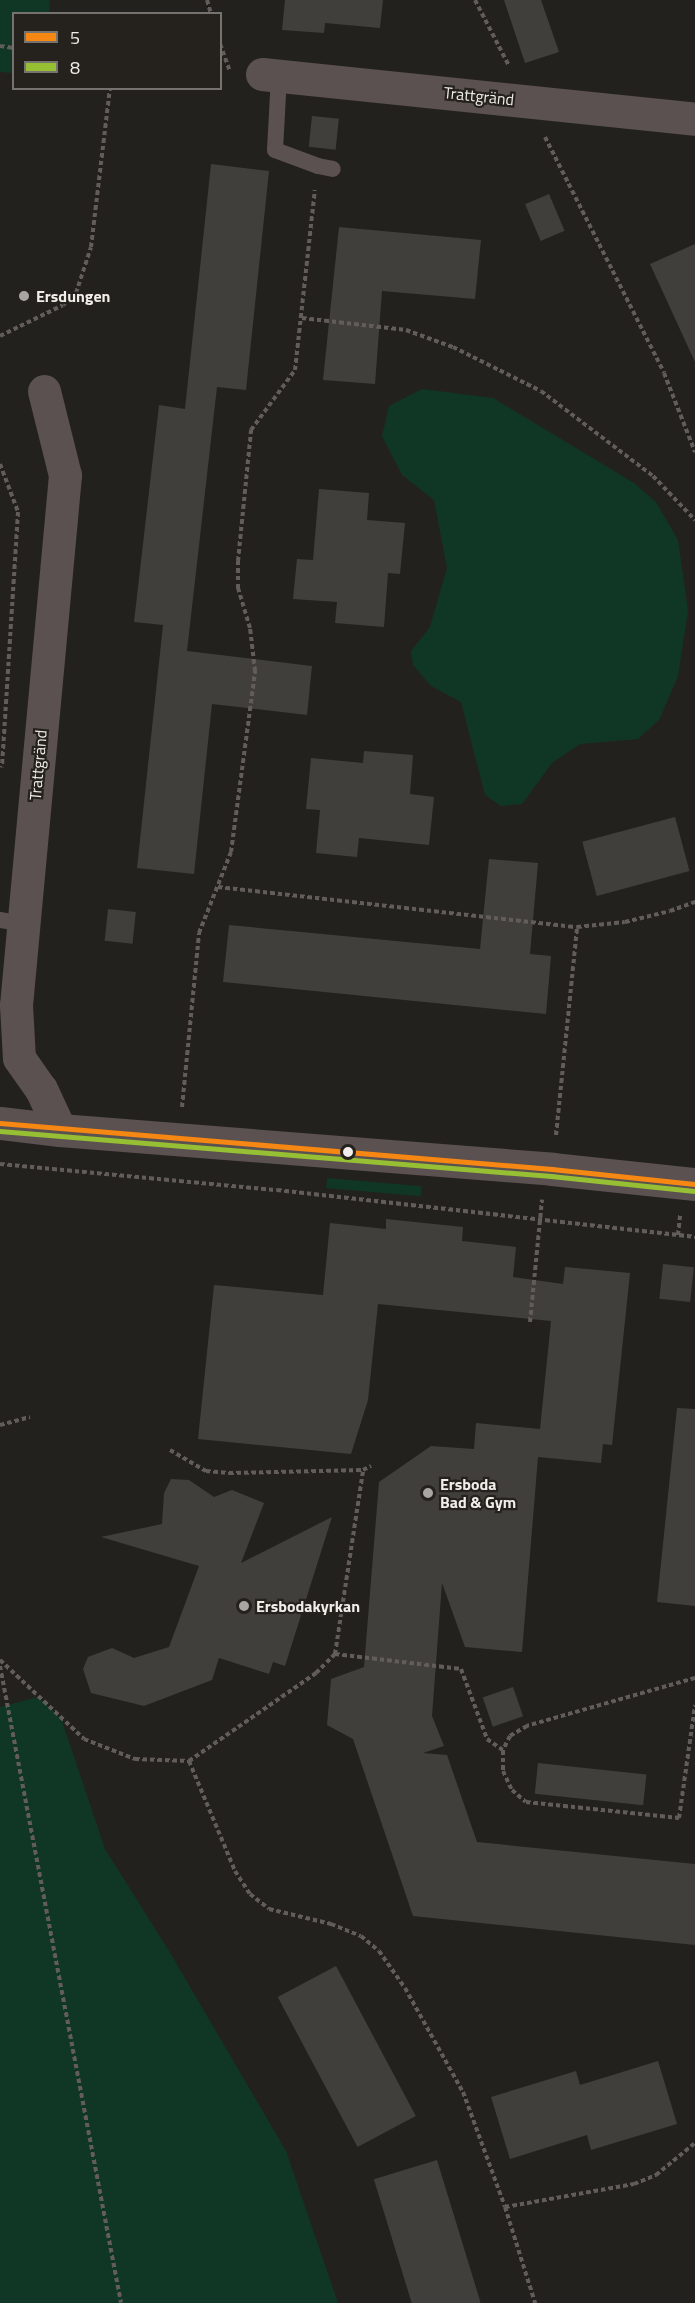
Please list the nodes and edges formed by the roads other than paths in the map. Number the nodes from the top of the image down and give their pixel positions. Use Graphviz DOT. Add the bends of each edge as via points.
graph roads {
  1 [pos="258,76"];
  2 [pos="695,119"];
  3 [pos="326,167"];
  4 [pos="44,391"];
  5 [pos="12,922"];
  6 [pos="8,1004"];
  7 [pos="0,1123"];
  8 [pos="60,1130"];
  9 [pos="695,1184"];
  1 -- 2 [label="street, Trattgränd"];
  1 -- 3 [label="lane" via="275,150"];
  4 -- 5 [label="street, Trattgränd" via="65,475"];
  5 -- 6 [label="street, Trattgränd"];
  6 -- 8 [label="street, Trattgränd" via="19,1058 41,1089"];
  7 -- 8 [label="street"];
  8 -- 9 [label="street"];
}
